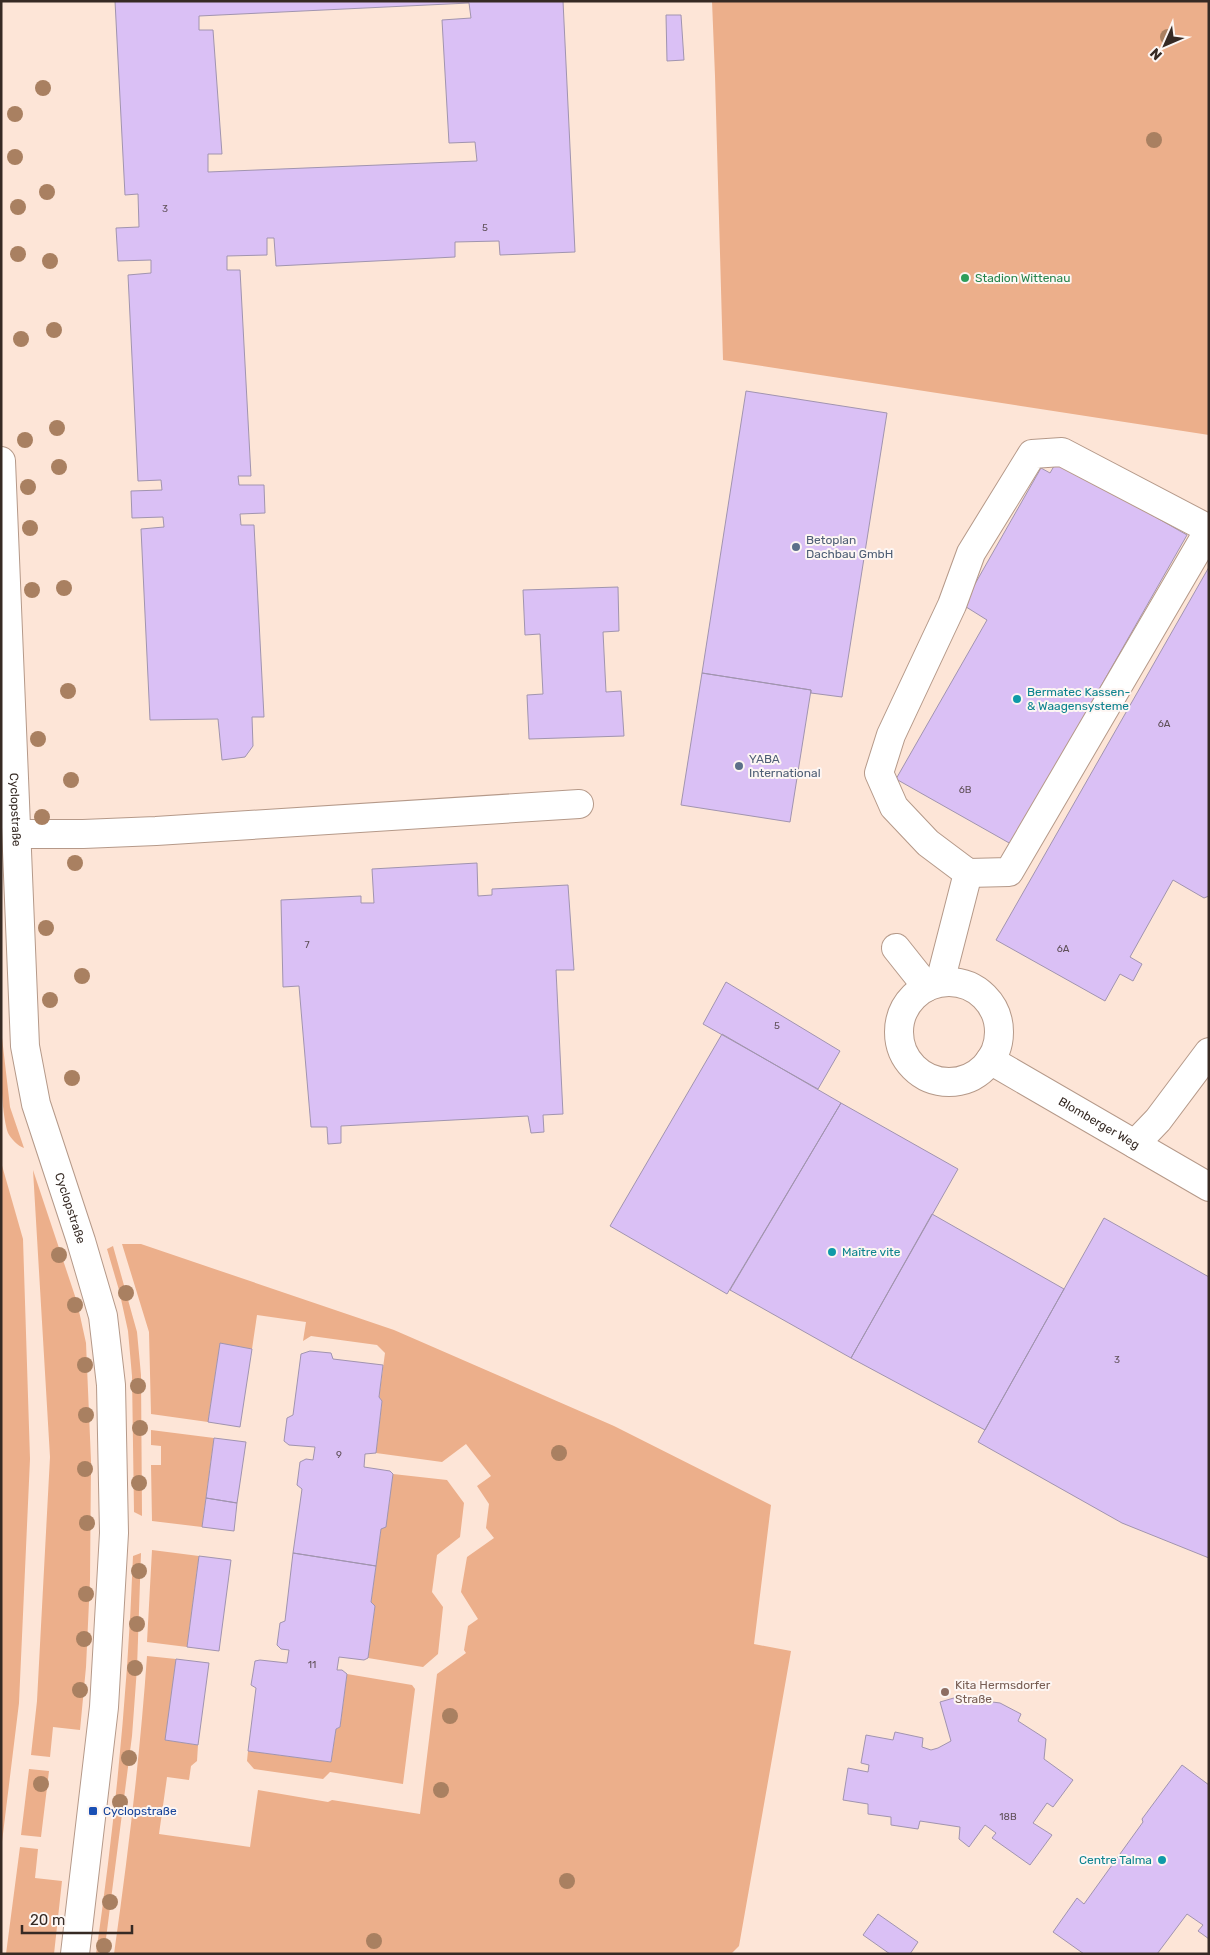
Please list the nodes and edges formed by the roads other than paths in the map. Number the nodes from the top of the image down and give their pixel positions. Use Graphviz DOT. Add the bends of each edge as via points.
graph roads {
  1 [pos="1,462"];
  2 [pos="1209,530"];
  3 [pos="579,804"];
  4 [pos="17,834"];
  5 [pos="968,873"];
  6 [pos="896,948"];
  7 [pos="934,984"];
  8 [pos="1209,1052"];
  9 [pos="990,1060"];
  10 [pos="1135,1144"];
  11 [pos="1209,1187"];
  12 [pos="75,1954"];
  1 -- 4 [label="street, Cyclopstraße"];
  2 -- 5 [label="street" via="1009,872"];
  2 -- 5 [label="street" via="1062,452 1032,454 971,553 952,605 891,735 879,773 894,807 928,843"];
  3 -- 4 [label="street" via="156,831"];
  4 -- 12 [label="street, Cyclopstraße" via="25,1046 36,1104 103,1316 112,1385 114,1533 104,1708"];
  5 -- 7 [label="street"];
  6 -- 7 [label="street"];
  7 -- 9 [label="street" via="957,982 973,987 986,998 995,1012 999,1028 998,1045"];
  7 -- 9 [label="street" via="916,994 902,1016 899,1032 909,1062 920,1073 950,1082 979,1072"];
  8 -- 10 [label="street" via="1158,1120"];
  9 -- 10 [label="street, Blomberger Weg"];
  10 -- 11 [label="street, Blomberger Weg"];
}
